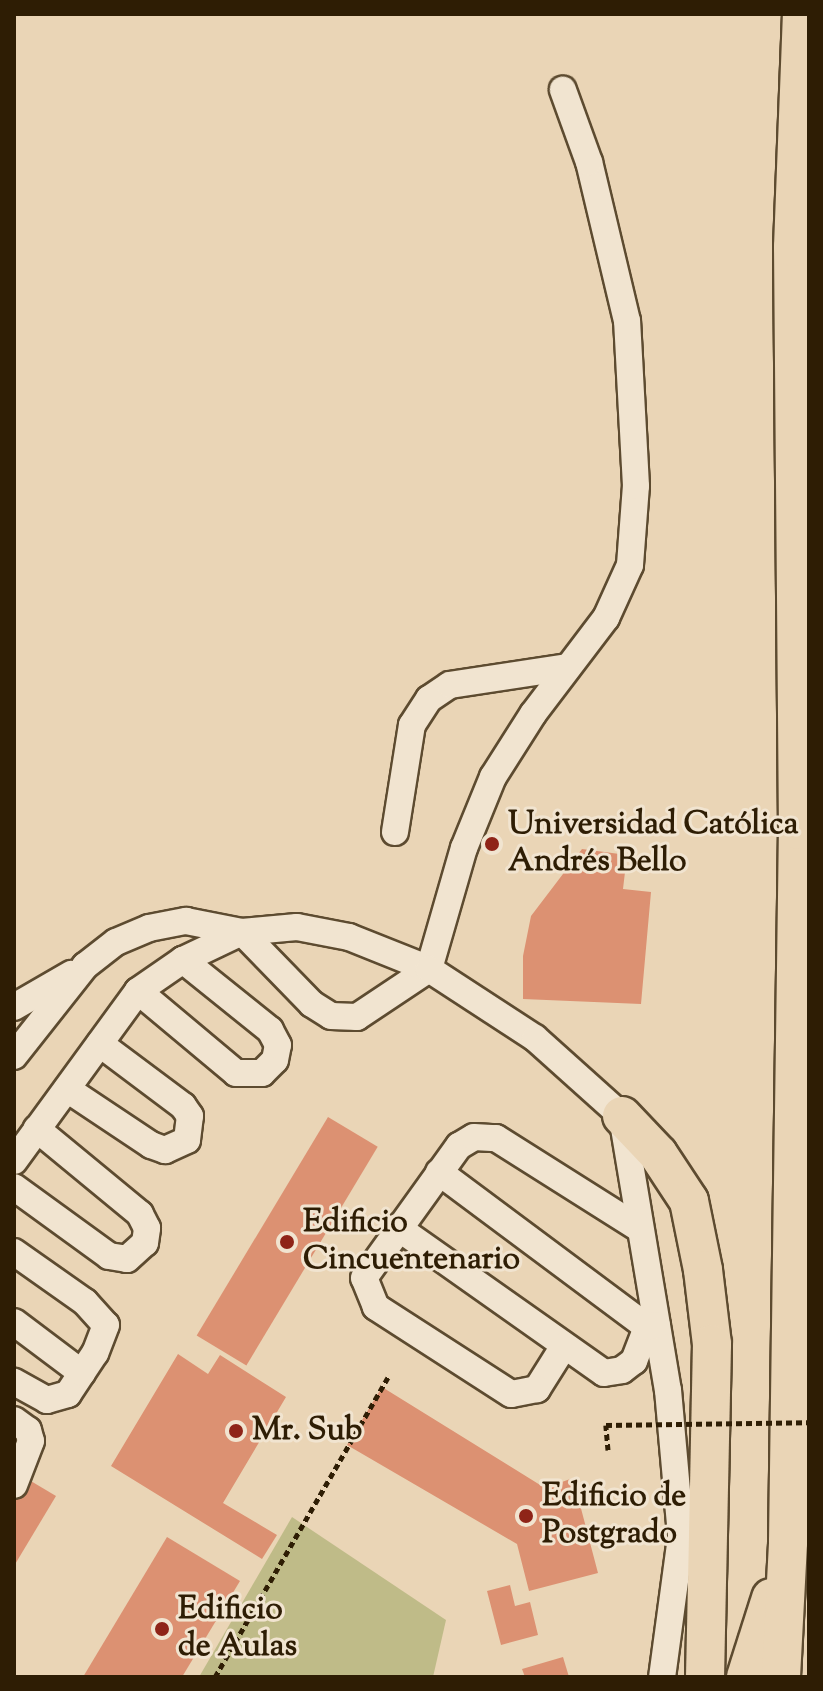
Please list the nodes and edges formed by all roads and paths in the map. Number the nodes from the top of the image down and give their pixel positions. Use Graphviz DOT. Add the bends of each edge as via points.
graph roads {
  1 [pos="802,14"];
  2 [pos="563,90"];
  3 [pos="568,667"];
  4 [pos="395,832"];
  5 [pos="242,932"];
  6 [pos="183,960"];
  7 [pos="85,966"];
  8 [pos="429,969"];
  9 [pos="138,991"];
  10 [pos="14,1007"];
  11 [pos="100,1044"];
  12 [pos="14,1056"];
  13 [pos="67,1089"];
  14 [pos="622,1116"];
  15 [pos="37,1129"];
  16 [pos="14,1161"];
  17 [pos="439,1172"];
  18 [pos="14,1187"];
  19 [pos="397,1227"];
  20 [pos="640,1229"];
  21 [pos="14,1252"];
  22 [pos="14,1322"];
  23 [pos="652,1326"];
  24 [pos="564,1346"];
  25 [pos="82,1373"];
  26 [pos="388,1377"];
  27 [pos="14,1382"];
  28 [pos="14,1420"];
  29 [pos="809,1422"];
  30 [pos="608,1450"];
  31 [pos="14,1485"];
  32 [pos="788,1542"];
  33 [pos="215,1677"];
  34 [pos="662,1677"];
  35 [pos="705,1677"];
  36 [pos="746,1677"];
  37 [pos="781,1677"];
  1 -- 32 [label="highway" via="793,247 798,830"];
  2 -- 3 [label="lane" via="589,162 627,321 636,486 630,565 606,618"];
  3 -- 4 [label="lane" via="450,685 429,699 412,725"];
  3 -- 8 [label="lane" via="493,777 464,848"];
  5 -- 6 [label="lane"];
  5 -- 7 [label="lane" via="186,921 149,928 116,942"];
  5 -- 8 [label="lane" via="297,927 336,935"];
  5 -- 8 [label="lane" via="312,1004 331,1016 357,1017"];
  6 -- 9 [label="lane"];
  6 -- 9 [label="lane" via="270,1030 278,1045 275,1060 262,1073 236,1073"];
  7 -- 10 [label="lane"];
  7 -- 12 [label="lane"];
  8 -- 14 [label="lane" via="535,1038"];
  9 -- 11 [label="lane"];
  11 -- 13 [label="lane"];
  11 -- 13 [label="lane" via="183,1106 190,1116 187,1140 165,1150 151,1145"];
  13 -- 15 [label="lane"];
  14 -- 20 [label="lane"];
  14 -- 35 [label="highway" via="658,1154 689,1201 703,1270 712,1344"];
  15 -- 16 [label="lane"];
  15 -- 18 [label="lane" via="140,1214 147,1228 145,1243 127,1259 109,1256"];
  17 -- 19 [label="lane"];
  17 -- 20 [label="lane" via="459,1146 474,1137 496,1138"];
  17 -- 23 [label="lane"];
  19 -- 24 [label="lane"];
  19 -- 24 [label="lane" via="364,1278 376,1307 511,1394 537,1389"];
  20 -- 23 [label="lane"];
  21 -- 25 [label="lane" via="85,1302 106,1325"];
  22 -- 25 [label="lane"];
  23 -- 24 [label="lane" via="634,1361 622,1370 604,1373"];
  23 -- 34 [label="lane" via="668,1390 681,1537"];
  25 -- 27 [label="lane" via="58,1399 31,1394"];
  26 -- 33 [label="path"];
  28 -- 31 [label="lane" via="28,1430 31,1441"];
  29 -- 30 [label="path, bridge" via="606,1425"];
  32 -- 36 [label="highway"];
  32 -- 37 [label="highway"];
}
